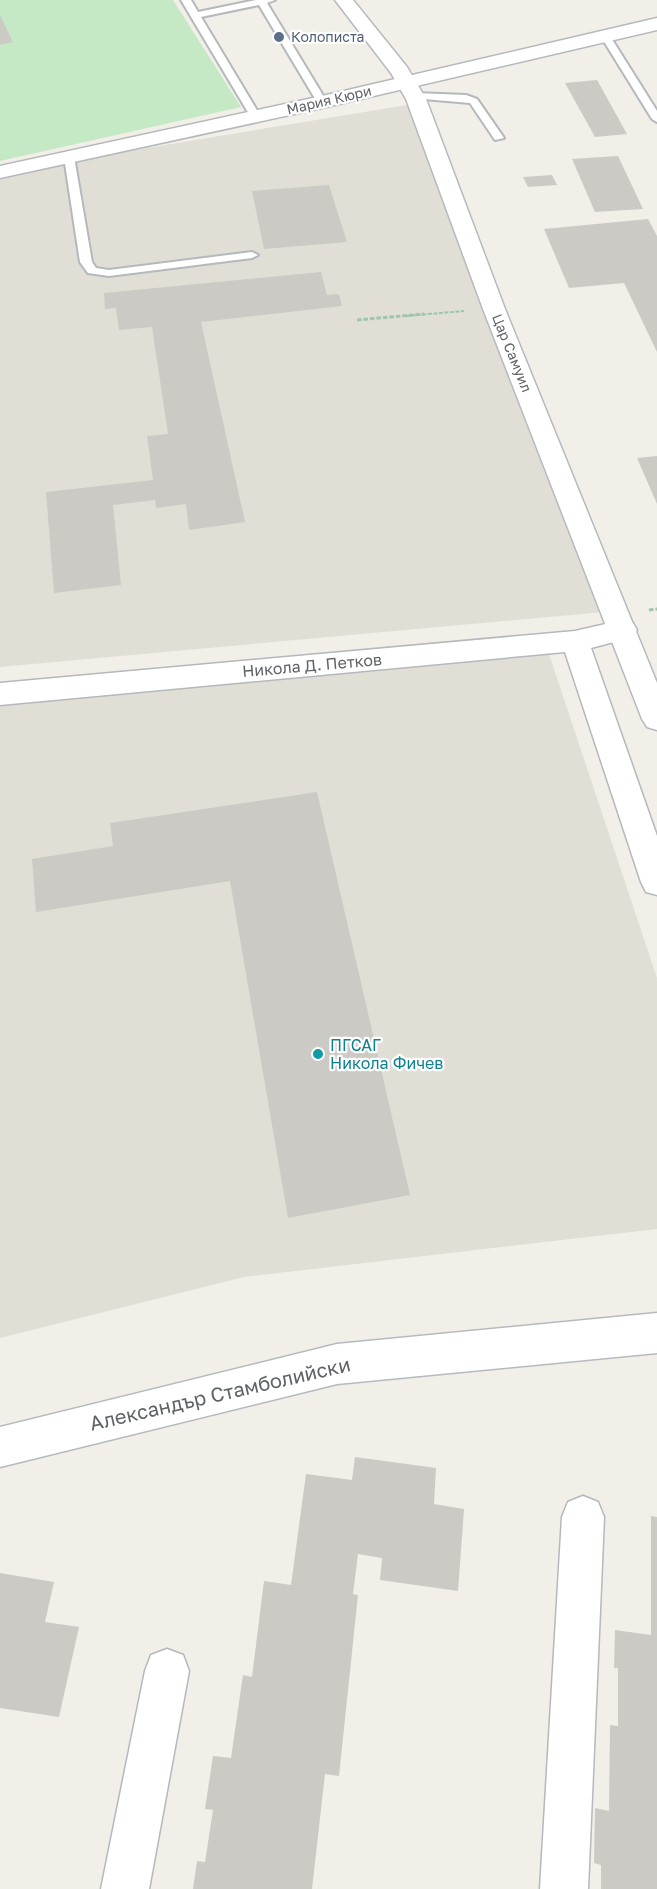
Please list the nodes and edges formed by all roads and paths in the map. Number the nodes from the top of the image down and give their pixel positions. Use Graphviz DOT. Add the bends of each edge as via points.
graph roads {
  1 [pos="186,0"];
  2 [pos="264,0"];
  3 [pos="348,1"];
  4 [pos="657,5"];
  5 [pos="195,15"];
  6 [pos="657,24"];
  7 [pos="632,29"];
  8 [pos="605,35"];
  9 [pos="411,89"];
  10 [pos="322,102"];
  11 [pos="256,117"];
  12 [pos="657,119"];
  13 [pos="499,138"];
  14 [pos="69,157"];
  15 [pos="0,172"];
  16 [pos="252,255"];
  17 [pos="494,309"];
  18 [pos="357,320"];
  19 [pos="623,630"];
  20 [pos="575,641"];
  21 [pos="0,694"];
  22 [pos="657,719"];
  23 [pos="657,882"];
  24 [pos="657,1333"];
  25 [pos="0,1447"];
  26 [pos="583,1517"];
  27 [pos="167,1671"];
  28 [pos="125,1889"];
  29 [pos="564,1889"];
  1 -- 5 [label="lane"];
  2 -- 5 [label="lane"];
  2 -- 10 [label="lane"];
  3 -- 9 [label="street, Цар Самуил"];
  4 -- 7 [label="street"];
  5 -- 11 [label="lane"];
  6 -- 7 [label="street, Мария Кюри"];
  7 -- 8 [label="street, Мария Кюри"];
  8 -- 9 [label="street, Мария Кюри"];
  8 -- 12 [label="lane"];
  9 -- 10 [label="street, Мария Кюри"];
  9 -- 13 [label="lane" via="474,101"];
  9 -- 17 [label="street, Цар Самуил"];
  10 -- 11 [label="street, Мария Кюри"];
  11 -- 14 [label="street, Мария Кюри"];
  14 -- 15 [label="street, Мария Кюри"];
  14 -- 16 [label="lane" via="86,262 92,271 109,273"];
  17 -- 18 [label="path"];
  17 -- 19 [label="street, Цар Самуил"];
  19 -- 20 [label="street, Никола Д. Петков"];
  19 -- 22 [label="street, Цар Самуил"];
  20 -- 21 [label="street, Никола Д. Петков"];
  20 -- 23 [label="street"];
  24 -- 25 [label="street, Александър Стамболийски" via="337,1364"];
  26 -- 29 [label="street"];
  27 -- 28 [label="street"];
}
